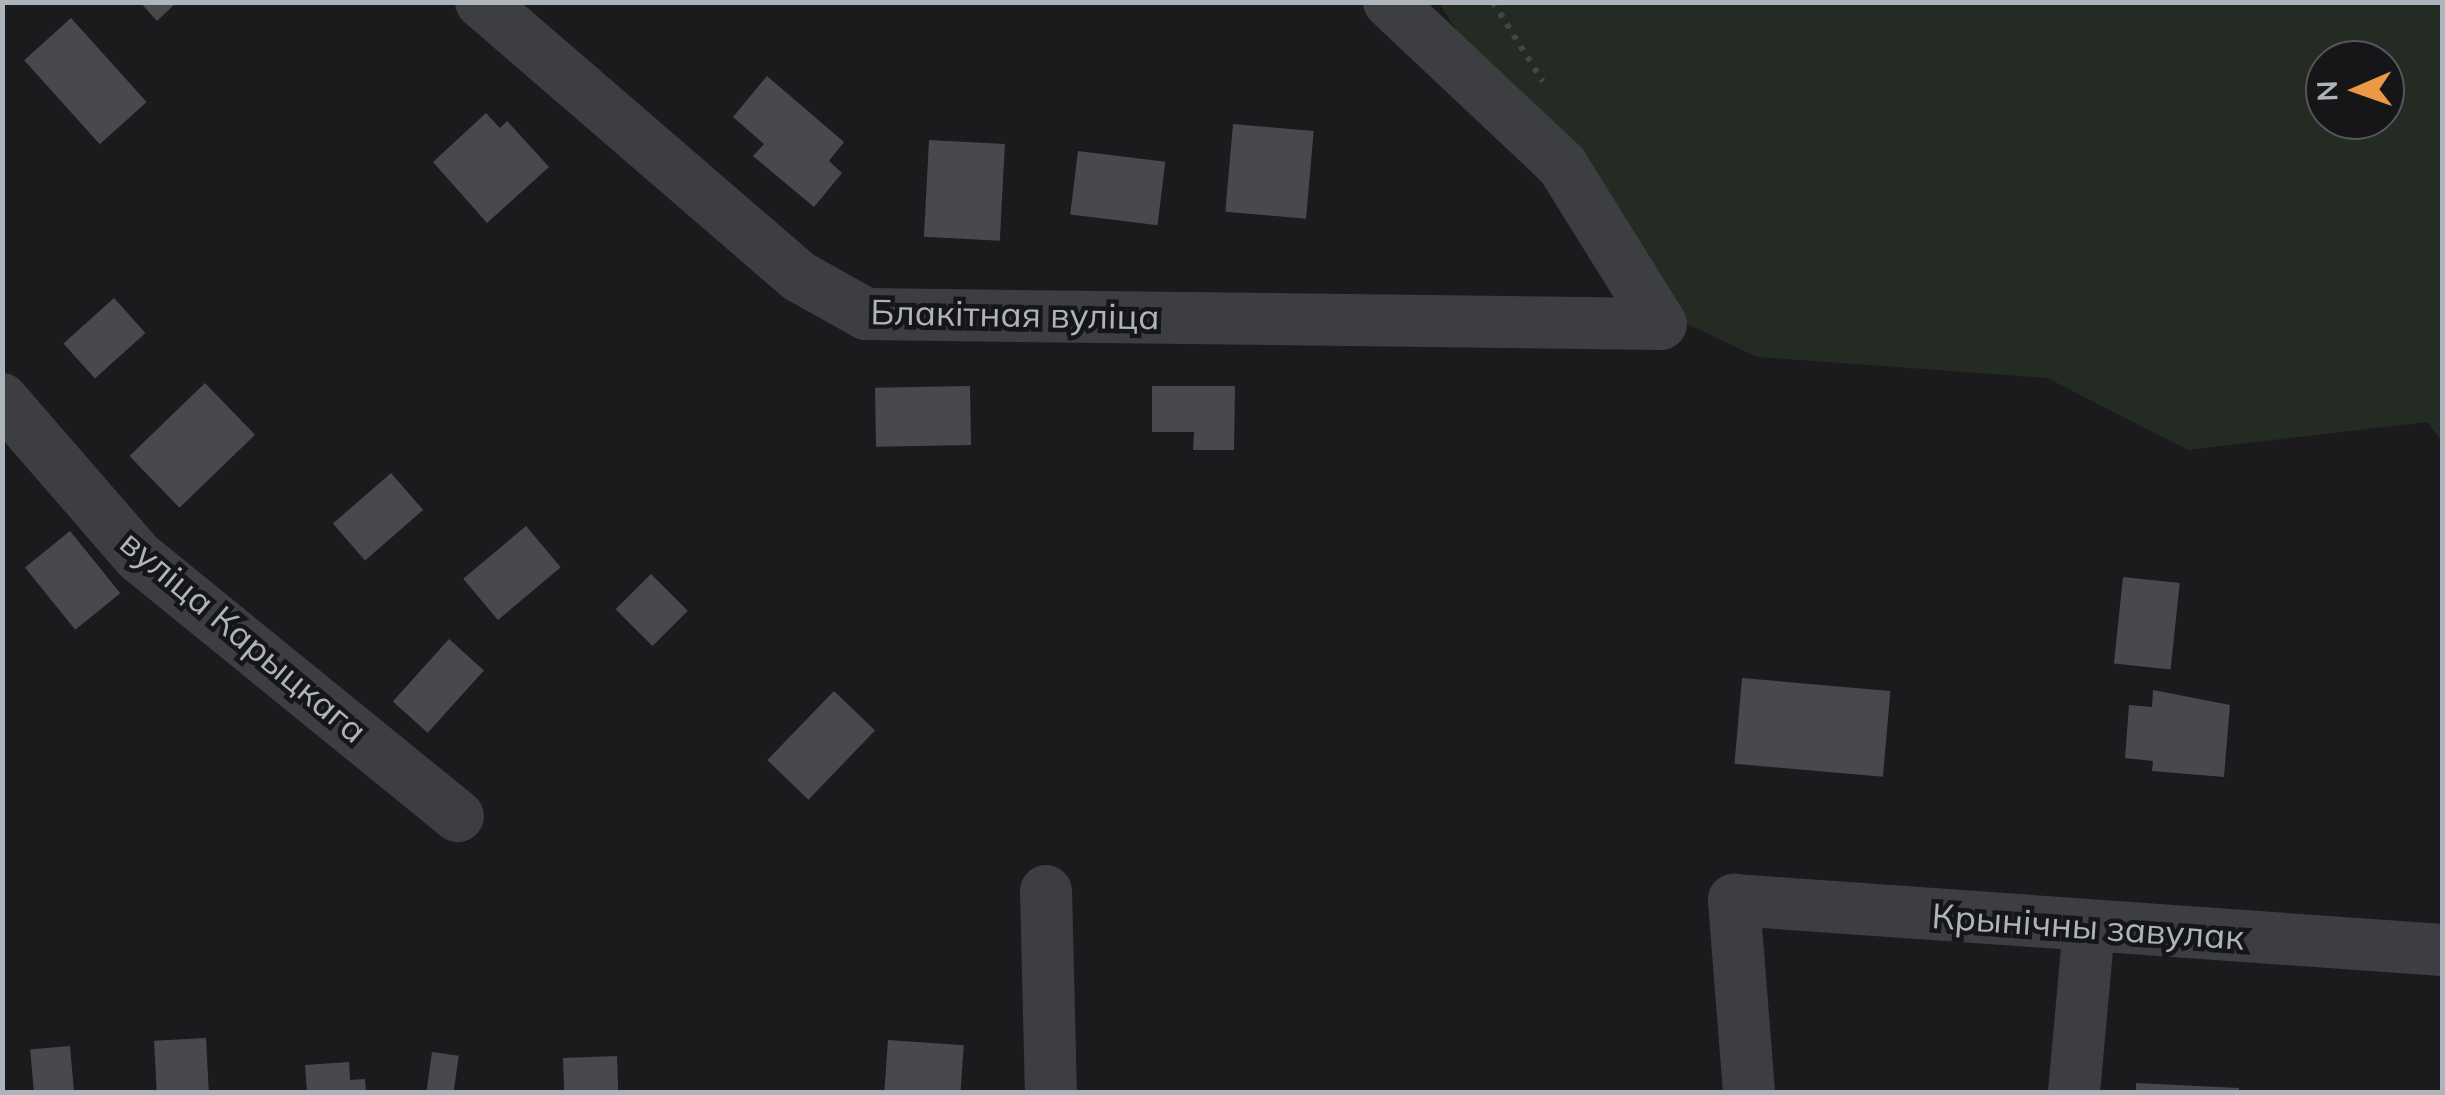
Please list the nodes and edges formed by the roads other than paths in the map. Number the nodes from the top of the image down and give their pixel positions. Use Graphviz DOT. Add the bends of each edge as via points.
graph roads {
  1 [pos="480,2"];
  2 [pos="1390,2"];
  3 [pos="2,399"];
  4 [pos="458,816"];
  5 [pos="1046,891"];
  6 [pos="2089,928"];
  7 [pos="2442,950"];
  8 [pos="1051,1092"];
  9 [pos="1748,1092"];
  10 [pos="2074,1092"];
  1 -- 2 [label="street, Блакітная вуліца" via="800,277 866,314 1661,324 1562,165"];
  3 -- 4 [label="street, вуліца Карыцкага" via="139,557"];
  5 -- 8 [label="street"];
  6 -- 7 [label="street, Крынічны завулак"];
  6 -- 9 [label="street, Крынічны завулак" via="1734,900"];
  6 -- 10 [label="street"];
}
